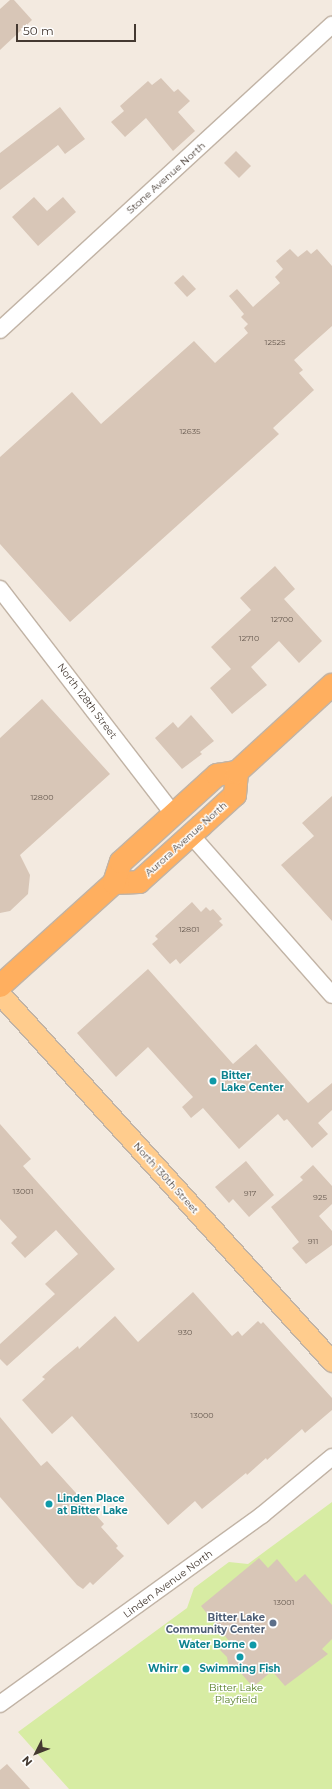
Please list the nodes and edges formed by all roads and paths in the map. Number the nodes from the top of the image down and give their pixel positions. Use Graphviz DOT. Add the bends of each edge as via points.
graph roads {
  1 [pos="332,25"];
  2 [pos="0,330"];
  3 [pos="0,589"];
  4 [pos="332,686"];
  5 [pos="237,772"];
  6 [pos="173,814"];
  7 [pos="191,835"];
  8 [pos="114,883"];
  9 [pos="0,986"];
  10 [pos="0,994"];
  11 [pos="332,994"];
  12 [pos="332,1362"];
  13 [pos="332,1457"];
  14 [pos="0,1704"];
  1 -- 2 [label="street, Stone Avenue North"];
  3 -- 6 [label="street, North 128th Street"];
  4 -- 5 [label="highway"];
  5 -- 6 [label="highway" via="217,775"];
  5 -- 7 [label="highway, Aurora Avenue North" via="235,795"];
  6 -- 8 [label="highway" via="121,862"];
  7 -- 8 [label="highway, Aurora Avenue North" via="139,882"];
  7 -- 11 [label="street"];
  8 -- 9 [label="highway"];
  10 -- 12 [label="main road, North 130th Street"];
  13 -- 14 [label="street, Linden Avenue North" via="262,1516"];
}
